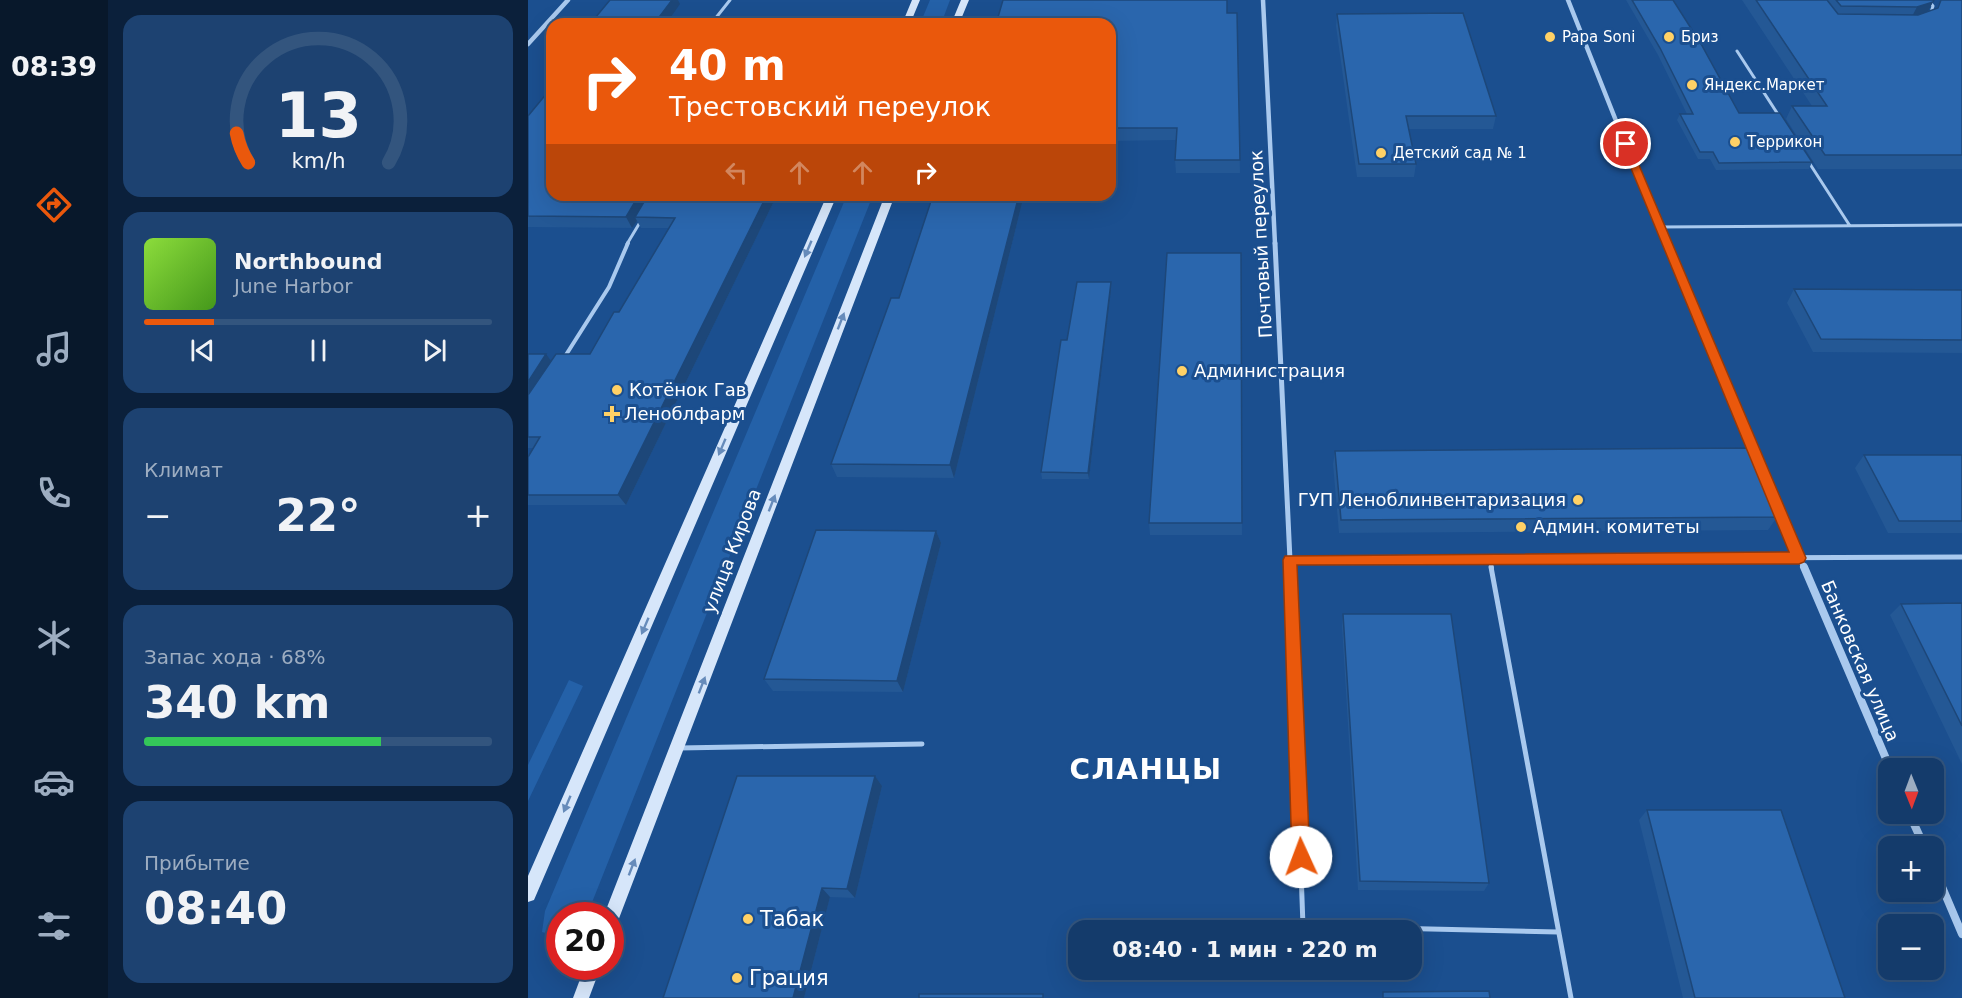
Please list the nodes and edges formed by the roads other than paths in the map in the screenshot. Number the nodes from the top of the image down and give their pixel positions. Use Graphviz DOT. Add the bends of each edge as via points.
graph roads {
  1 [pos="568,0"];
  2 [pos="730,0"];
  3 [pos="916,0"];
  4 [pos="965,0"];
  5 [pos="1263,0"];
  6 [pos="1568,0"];
  7 [pos="1928,0"];
  8 [pos="552,18"];
  9 [pos="716,18"];
  10 [pos="908,18"];
  11 [pos="958,18"];
  12 [pos="1929,18"];
  13 [pos="546,24"];
  14 [pos="528,44"];
  15 [pos="1737,51"];
  16 [pos="1781,120"];
  17 [pos="1806,158"];
  18 [pos="829,201"];
  19 [pos="888,201"];
  20 [pos="645,214"];
  21 [pos="1962,225"];
  22 [pos="1850,226"];
  23 [pos="1658,227"];
  24 [pos="559,365"];
  25 [pos="1799,558"];
  26 [pos="1962,558"];
  27 [pos="1490,559"];
  28 [pos="1290,560"];
  29 [pos="922,744"];
  30 [pos="677,748"];
  31 [pos="1886,758"];
  32 [pos="1944,892"];
  33 [pos="528,894"];
  34 [pos="617,902"];
  35 [pos="1558,932"];
  36 [pos="1962,934"];
  37 [pos="588,980"];
  38 [pos="581,998"];
  39 [pos="1571,998"];
  1 -- 8 [label="street"];
  2 -- 9 [label="lane"];
  3 -- 10 [label="main road"];
  4 -- 11 [label="main road"];
  5 -- 28 [label="street, Почтовый переулок"];
  6 -- 23 [label="street, Банковская улица"];
  7 -- 12 [label="lane" via="1933,6"];
  13 -- 14 [label="street"];
  15 -- 16 [label="lane"];
  17 -- 22 [label="lane"];
  18 -- 33 [label="main road, one-way"];
  30 -- 19 [label="main road, улица Кирова, one-way"];
  20 -- 24 [label="lane" via="622,253 609,287"];
  21 -- 22 [label="lane"];
  22 -- 23 [label="lane"];
  23 -- 25 [label="street, Банковская улица"];
  25 -- 26 [label="street"];
  25 -- 27 [label="street"];
  25 -- 31 [label="street, Банковская улица"];
  27 -- 28 [label="street"];
  27 -- 35 [label="lane"];
  28 -- 35 [label="lane" via="1304,926"];
  29 -- 30 [label="lane"];
  34 -- 30 [label="main road, улица Кирова, one-way"];
  32 -- 36 [label="street"];
  35 -- 39 [label="lane"];
  37 -- 38 [label="main road"];
}
